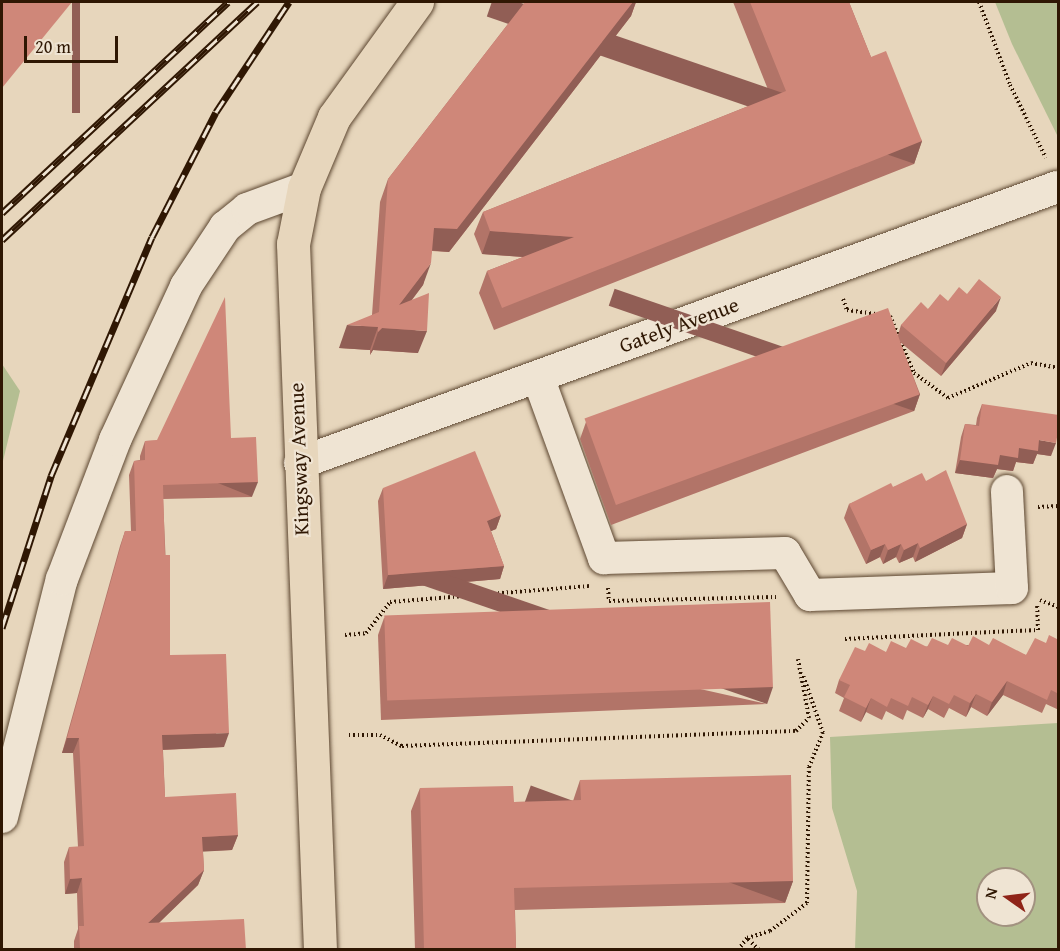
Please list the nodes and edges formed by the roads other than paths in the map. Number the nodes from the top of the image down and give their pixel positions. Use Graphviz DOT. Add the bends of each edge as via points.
graph roads {
  1 [pos="417,2"];
  2 [pos="1057,187"];
  3 [pos="304,188"];
  4 [pos="538,377"];
  5 [pos="300,462"];
  6 [pos="1007,491"];
  7 [pos="2,817"];
  8 [pos="320,950"];
  1 -- 3 [label="main road, Kingsway Avenue" via="334,117"];
  2 -- 4 [label="street, Gately Avenue"];
  3 -- 5 [label="main road, Kingsway Avenue" via="292,260"];
  3 -- 7 [label="street" via="276,195 232,221 204,254 186,286 115,440 62,579"];
  4 -- 5 [label="street, Gately Avenue"];
  4 -- 6 [label="street" via="604,558 785,553 810,596 1012,588"];
  5 -- 8 [label="main road, Kingsway Avenue"];
}
